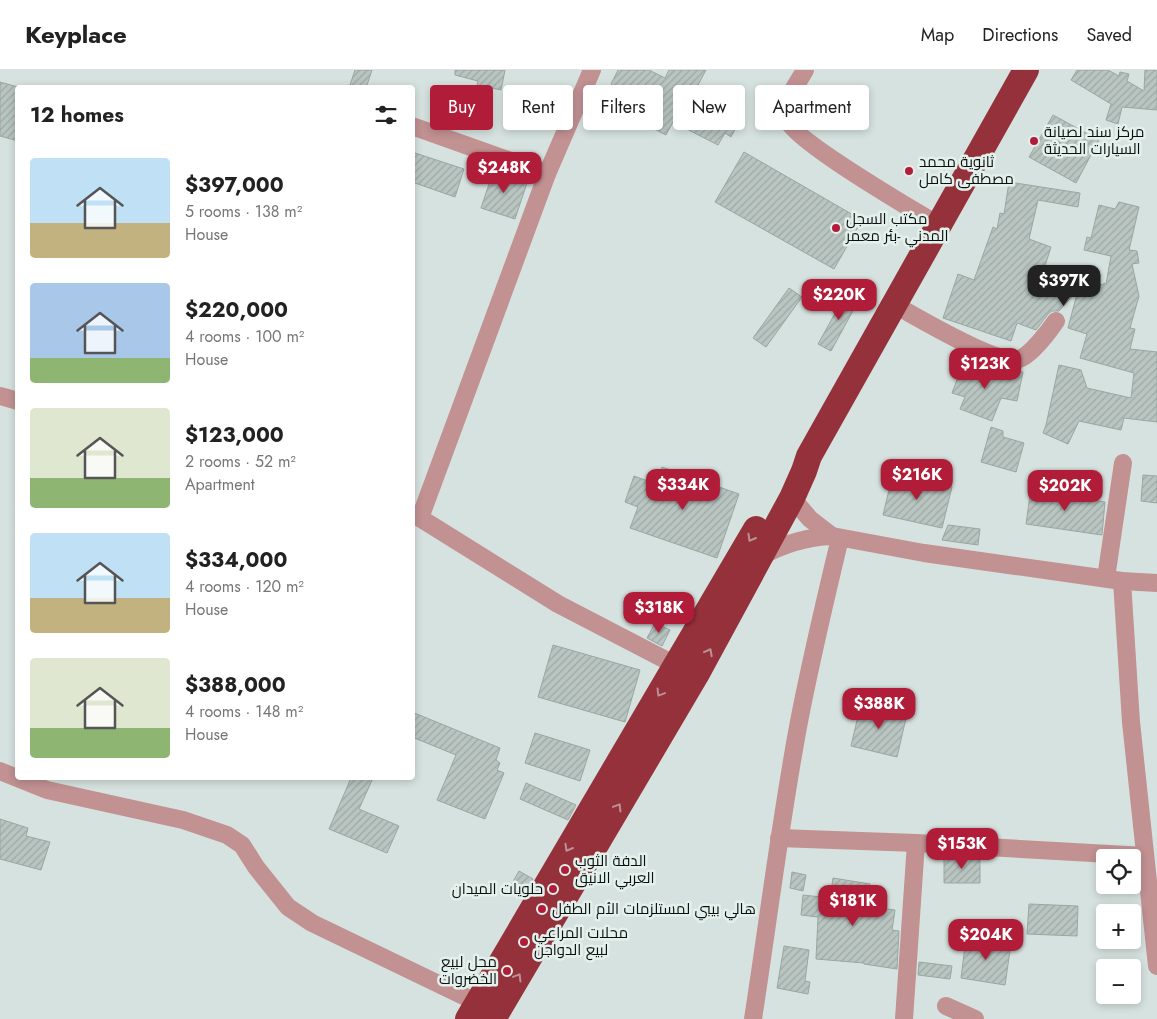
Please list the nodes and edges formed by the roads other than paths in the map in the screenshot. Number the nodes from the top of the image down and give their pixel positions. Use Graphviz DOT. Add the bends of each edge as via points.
graph roads {
  1 [pos="592,70"];
  2 [pos="805,70"];
  3 [pos="1026,70"];
  4 [pos="415,127"];
  5 [pos="548,174"];
  6 [pos="938,225"];
  7 [pos="893,304"];
  8 [pos="1056,320"];
  9 [pos="0,396"];
  10 [pos="15,400"];
  11 [pos="809,456"];
  12 [pos="1123,463"];
  13 [pos="792,498"];
  14 [pos="416,516"];
  15 [pos="836,537"];
  16 [pos="760,558"];
  17 [pos="1114,579"];
  18 [pos="1157,583"];
  19 [pos="686,670"];
  20 [pos="0,771"];
  21 [pos="15,777"];
  22 [pos="23,780"];
  23 [pos="779,838"];
  24 [pos="916,843"];
  25 [pos="1149,862"];
  26 [pos="1157,966"];
  27 [pos="946,1006"];
  28 [pos="480,1014"];
  29 [pos="753,1019"];
  30 [pos="904,1019"];
  31 [pos="975,1019"];
  1 -- 5 [label="street"];
  2 -- 6 [label="street" via="787,102 787,123 818,150"];
  3 -- 6 [label="highway"];
  4 -- 5 [label="street"];
  5 -- 14 [label="street"];
  6 -- 7 [label="highway"];
  7 -- 8 [label="street" via="961,342 1009,360 1021,359 1040,342"];
  7 -- 11 [label="highway"];
  9 -- 10 [label="street"];
  11 -- 13 [label="highway"];
  11 -- 19 [label="highway, one-way" via="776,494"];
  12 -- 17 [label="street"];
  13 -- 15 [label="street" via="810,519"];
  13 -- 16 [label="highway"];
  14 -- 19 [label="street" via="558,604"];
  15 -- 16 [label="street" via="819,536 794,541"];
  15 -- 17 [label="street"];
  15 -- 23 [label="street"];
  19 -- 16 [label="highway, one-way"];
  17 -- 18 [label="street"];
  17 -- 25 [label="street"];
  19 -- 28 [label="highway"];
  20 -- 21 [label="street"];
  22 -- 28 [label="street" via="48,790 183,820 227,835 242,845 288,907"];
  23 -- 24 [label="street"];
  23 -- 29 [label="street"];
  24 -- 25 [label="street"];
  24 -- 30 [label="street"];
  25 -- 26 [label="street"];
  27 -- 31 [label="street"];
}
